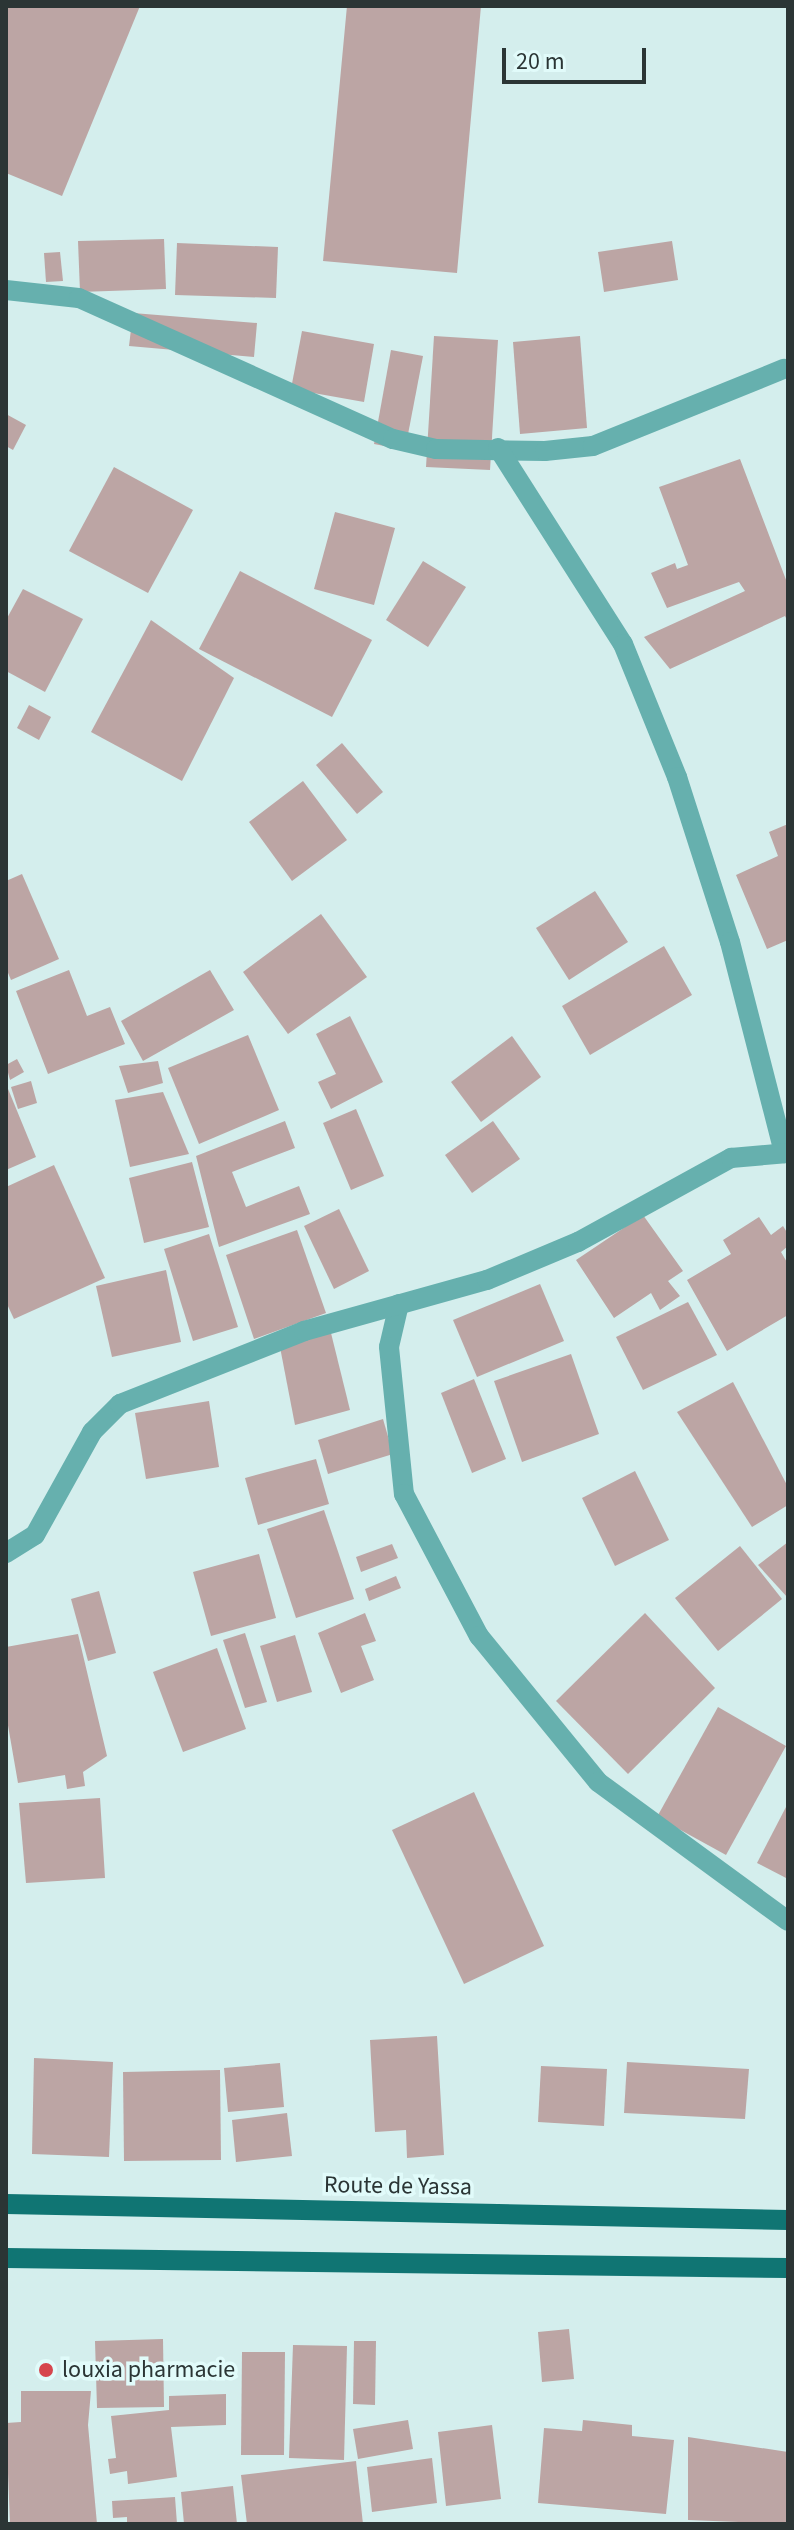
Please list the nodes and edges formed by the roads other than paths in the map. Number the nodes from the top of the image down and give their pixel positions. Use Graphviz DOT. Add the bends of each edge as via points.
graph roads {
  1 [pos="6,290"];
  2 [pos="784,369"];
  3 [pos="498,448"];
  4 [pos="786,1153"];
  5 [pos="399,1304"];
  6 [pos="6,1553"];
  7 [pos="788,1921"];
  8 [pos="6,2204"];
  9 [pos="786,2215"];
  10 [pos="6,2258"];
  11 [pos="788,2268"];
  1 -- 3 [label="street" via="79,298 393,439 436,449"];
  2 -- 3 [label="street" via="593,446"];
  3 -- 4 [label="street" via="623,644 677,777 730,942"];
  4 -- 5 [label="street" via="731,1158 578,1242 487,1280"];
  5 -- 6 [label="street" via="304,1331 120,1404 92,1432 35,1535"];
  5 -- 7 [label="street" via="389,1347 404,1494 479,1636 598,1782"];
  8 -- 9 [label="main road, Route de Yassa"];
  10 -- 11 [label="main road"];
}
